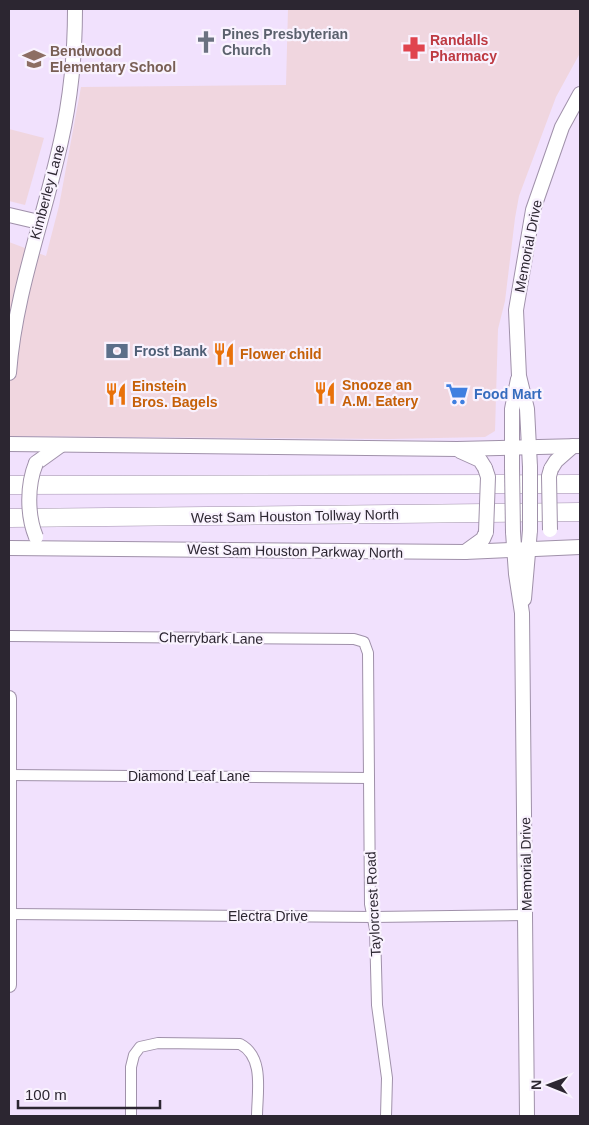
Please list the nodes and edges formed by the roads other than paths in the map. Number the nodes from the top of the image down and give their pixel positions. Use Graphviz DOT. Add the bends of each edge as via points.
graph roads {
  1 [pos="75,9"];
  2 [pos="580,94"];
  3 [pos="9,215"];
  4 [pos="39,222"];
  5 [pos="9,373"];
  6 [pos="519,376"];
  7 [pos="9,444"];
  8 [pos="61,445"];
  9 [pos="577,446"];
  10 [pos="511,448"];
  11 [pos="529,448"];
  12 [pos="457,449"];
  13 [pos="580,484"];
  14 [pos="9,485"];
  15 [pos="580,512"];
  16 [pos="9,518"];
  17 [pos="564,547"];
  18 [pos="580,547"];
  19 [pos="9,548"];
  20 [pos="51,549"];
  21 [pos="514,550"];
  22 [pos="530,550"];
  23 [pos="465,552"];
  24 [pos="522,613"];
  25 [pos="9,636"];
  26 [pos="368,690"];
  27 [pos="9,698"];
  28 [pos="10,775"];
  29 [pos="369,778"];
  30 [pos="10,914"];
  31 [pos="527,915"];
  32 [pos="373,917"];
  33 [pos="9,985"];
  34 [pos="131,1116"];
  35 [pos="257,1116"];
  36 [pos="386,1116"];
  37 [pos="527,1116"];
  1 -- 4 [label="main road, Kimberley Lane" via="74,53 65,122"];
  2 -- 6 [label="main road, Memorial Drive" via="562,127 533,210 516,310"];
  3 -- 4 [label="main road"];
  4 -- 5 [label="main road, Kimberley Lane" via="11,340"];
  6 -- 10 [label="main road, Memorial Drive" via="512,409"];
  6 -- 11 [label="main road, Memorial Drive" via="527,409"];
  7 -- 8 [label="main road"];
  8 -- 12 [label="main road"];
  8 -- 20 [label="main road, bridge" via="36,463 30,475 31,525 36,536"];
  9 -- 11 [label="main road"];
  9 -- 17 [label="main road, bridge" via="556,461 549,476 550,530"];
  10 -- 11 [label="main road"];
  10 -- 12 [label="main road"];
  10 -- 21 [label="main road, Memorial Drive, bridge"];
  11 -- 22 [label="main road, Memorial Drive, bridge"];
  12 -- 23 [label="main road, bridge" via="480,460 488,477 486,532 483,539"];
  13 -- 14 [label="highway"];
  15 -- 16 [label="highway, West Sam Houston Tollway North"];
  17 -- 18 [label="main road, West Sam Houston Parkway North"];
  17 -- 22 [label="main road, West Sam Houston Parkway North"];
  19 -- 20 [label="main road, West Sam Houston Parkway North"];
  20 -- 23 [label="main road, West Sam Houston Parkway North"];
  21 -- 22 [label="main road, West Sam Houston Parkway North"];
  21 -- 23 [label="main road, West Sam Houston Parkway North"];
  21 -- 24 [label="main road, Memorial Drive"];
  22 -- 24 [label="main road, Memorial Drive"];
  24 -- 31 [label="main road, Memorial Drive"];
  25 -- 26 [label="street, Cherrybark Lane" via="359,640 367,647"];
  26 -- 29 [label="street, Taylorcrest Road"];
  27 -- 28 [label="main road"];
  28 -- 29 [label="street, Diamond Leaf Lane"];
  28 -- 30 [label="main road"];
  29 -- 32 [label="street, Taylorcrest Road" via="370,904"];
  30 -- 32 [label="street, Electra Drive"];
  30 -- 33 [label="main road"];
  31 -- 32 [label="street, Electra Drive"];
  31 -- 37 [label="main road, Memorial Drive"];
  32 -- 36 [label="street, Taylorcrest Road"];
  34 -- 35 [label="street" via="134,1055 140,1047 158,1042 240,1044 252,1054 258,1075"];
}
